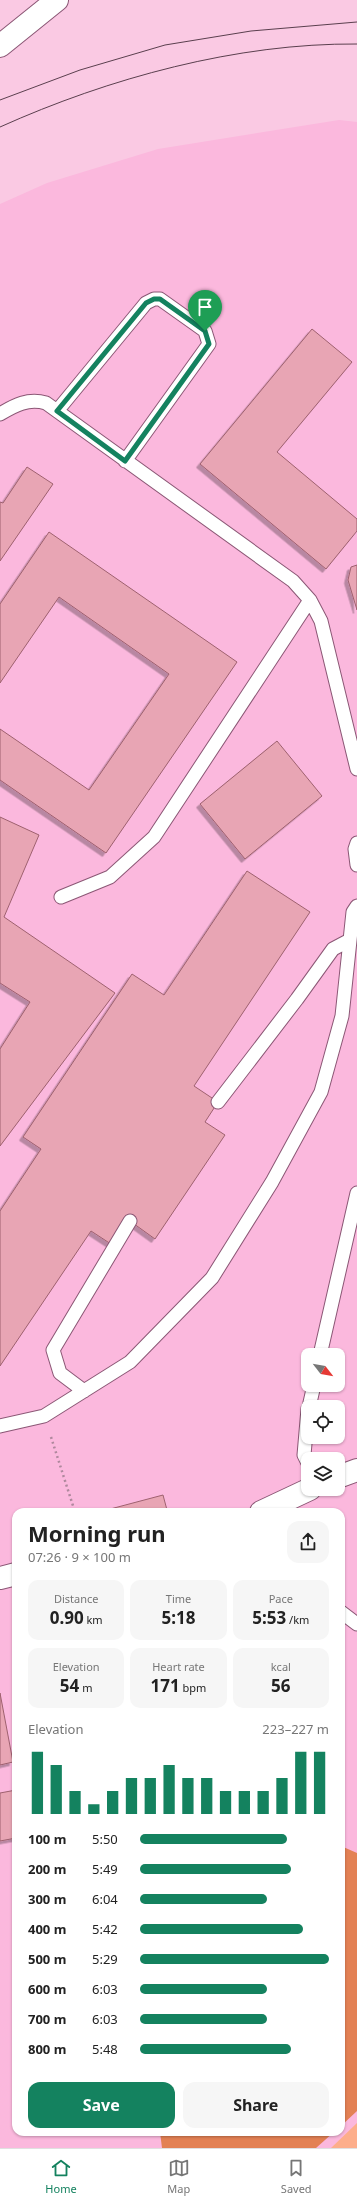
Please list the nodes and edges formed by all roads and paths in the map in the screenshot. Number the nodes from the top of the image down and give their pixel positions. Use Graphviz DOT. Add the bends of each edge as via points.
graph roads {
  1 [pos="58,0"];
  2 [pos="0,46"];
  3 [pos="57,411"];
  4 [pos="0,414"];
  5 [pos="125,461"];
  6 [pos="310,600"];
  7 [pos="357,770"];
  8 [pos="357,843"];
  9 [pos="357,865"];
  10 [pos="61,897"];
  11 [pos="357,906"];
  12 [pos="350,940"];
  13 [pos="218,1102"];
  14 [pos="357,1193"];
  15 [pos="130,1221"];
  16 [pos="322,1348"];
  17 [pos="84,1391"];
  18 [pos="44,1416"];
  19 [pos="0,1426"];
  20 [pos="357,1470"];
  21 [pos="345,1474"];
  22 [pos="301,1493"];
  23 [pos="74,1508"];
  24 [pos="269,1508"];
  25 [pos="12,1575"];
  26 [pos="0,1578"];
  27 [pos="345,1615"];
  28 [pos="357,1624"];
  1 -- 2 [label="street"];
  3 -- 4 [label="lane" via="46,403 34,400 16,404"];
  3 -- 5 [label="lane"];
  3 -- 5 [label="lane" via="146,303 160,299 205,331 209,344"];
  5 -- 6 [label="lane" via="293,581"];
  6 -- 7 [label="lane" via="322,620"];
  6 -- 10 [label="lane" via="154,836 110,878"];
  8 -- 9 [label="lane"];
  11 -- 12 [label="lane"];
  12 -- 13 [label="lane" via="333,949 298,999"];
  12 -- 17 [label="lane" via="342,1016 320,1092 272,1182 212,1278 130,1362"];
  14 -- 16 [label="lane"];
  15 -- 17 [label="lane" via="53,1350 60,1373"];
  17 -- 18 [label="lane"];
  18 -- 19 [label="lane"];
  18 -- 23 [label="path"];
  20 -- 21 [label="street"];
  22 -- 24 [label="street"];
  25 -- 26 [label="street"];
  27 -- 28 [label="lane"];
}
